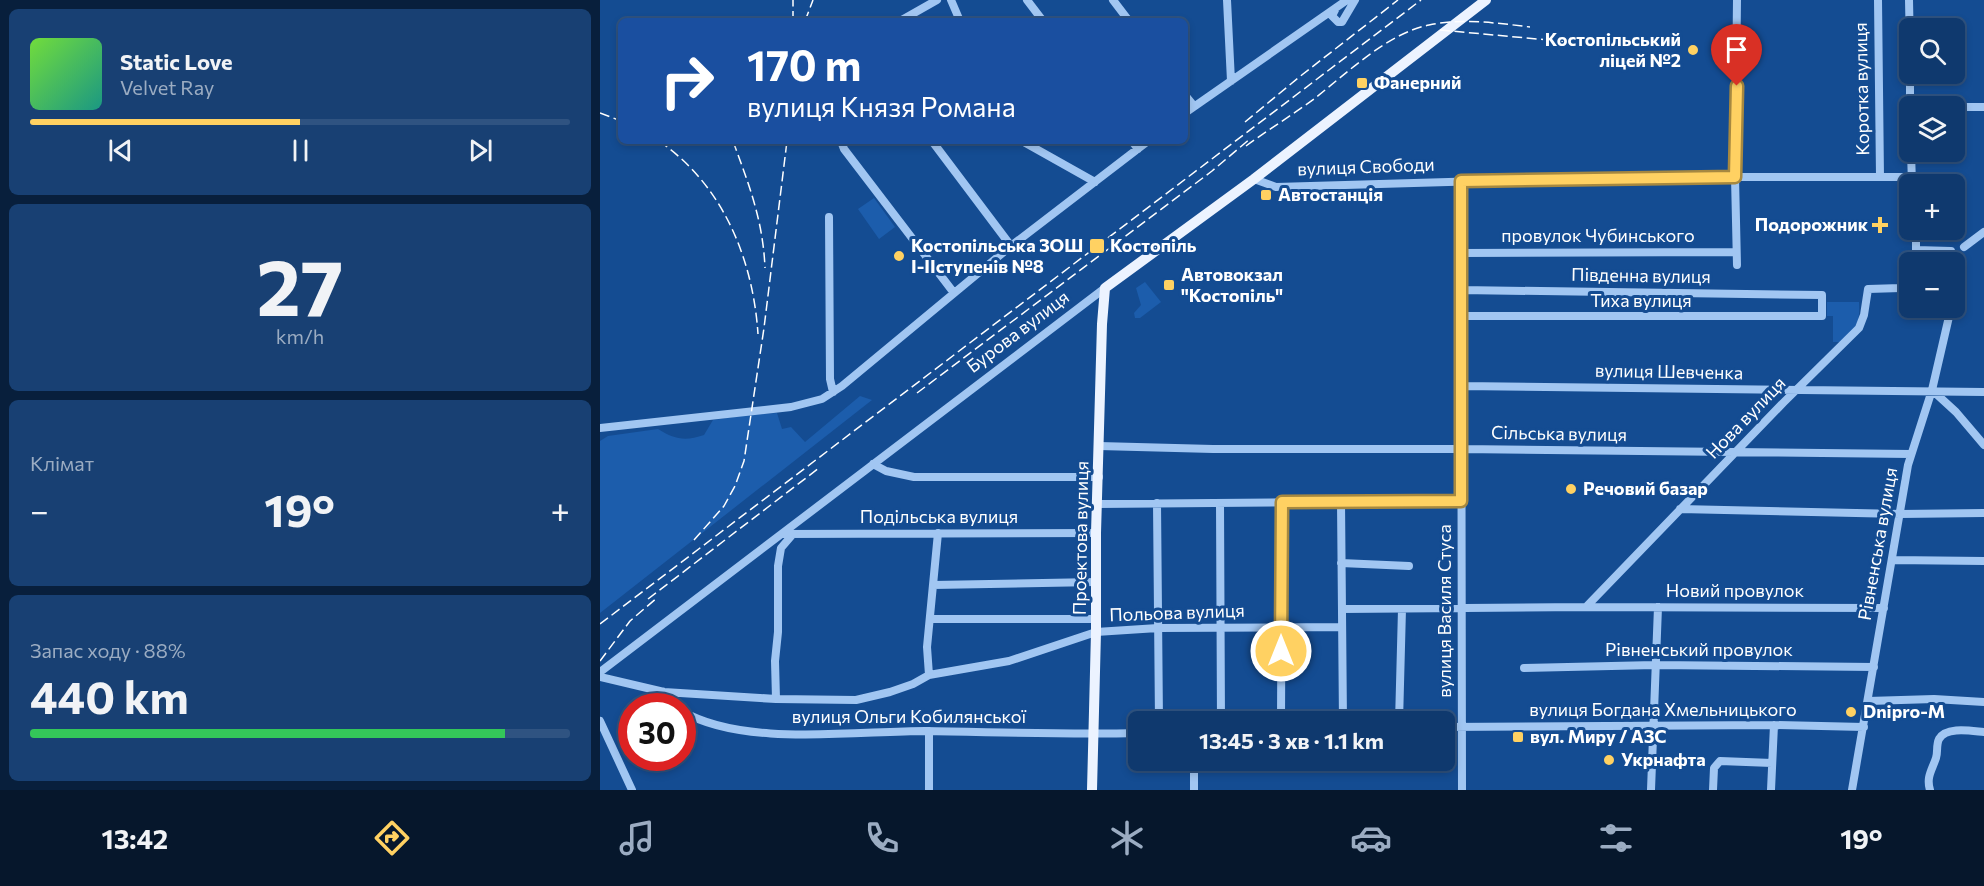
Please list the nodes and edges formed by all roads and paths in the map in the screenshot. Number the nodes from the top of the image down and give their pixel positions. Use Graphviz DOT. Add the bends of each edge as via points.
graph roads {
  1 [pos="937,0"];
  2 [pos="951,0"];
  3 [pos="1027,0"];
  4 [pos="1113,0"];
  5 [pos="1227,0"];
  6 [pos="1355,0"];
  7 [pos="1486,0"];
  8 [pos="1737,0"];
  9 [pos="1878,0"];
  10 [pos="1909,0"];
  11 [pos="1343,3"];
  12 [pos="905,18"];
  13 [pos="959,18"];
  14 [pos="1041,18"];
  15 [pos="1127,18"];
  16 [pos="1909,18"];
  17 [pos="1231,81"];
  18 [pos="1188,99"];
  19 [pos="1194,106"];
  20 [pos="1965,107"];
  21 [pos="1984,107"];
  22 [pos="1188,111"];
  23 [pos="842,144"];
  24 [pos="934,144"];
  25 [pos="1027,144"];
  26 [pos="1134,144"];
  27 [pos="1144,144"];
  28 [pos="1138,149"];
  29 [pos="1735,177"];
  30 [pos="1880,177"];
  31 [pos="1254,179"];
  32 [pos="1899,179"];
  33 [pos="1461,181"];
  34 [pos="1095,182"];
  35 [pos="829,217"];
  36 [pos="1984,232"];
  37 [pos="1916,240"];
  38 [pos="1011,246"];
  39 [pos="1964,247"];
  40 [pos="1916,250"];
  41 [pos="1951,251"];
  42 [pos="1736,252"];
  43 [pos="1965,252"];
  44 [pos="1461,253"];
  45 [pos="1737,265"];
  46 [pos="1105,288"];
  47 [pos="1899,288"];
  48 [pos="1461,290"];
  49 [pos="954,293"];
  50 [pos="1461,316"];
  51 [pos="1822,316"];
  52 [pos="1949,318"];
  53 [pos="1461,386"];
  54 [pos="1796,390"];
  55 [pos="1932,390"];
  56 [pos="833,392"];
  57 [pos="1984,392"];
  58 [pos="600,428"];
  59 [pos="1984,445"];
  60 [pos="1099,446"];
  61 [pos="1461,449"];
  62 [pos="1735,453"];
  63 [pos="1911,454"];
  64 [pos="873,464"];
  65 [pos="1099,477"];
  66 [pos="1461,501"];
  67 [pos="1282,502"];
  68 [pos="1341,502"];
  69 [pos="1157,503"];
  70 [pos="1220,503"];
  71 [pos="1097,504"];
  72 [pos="1680,509"];
  73 [pos="1984,513"];
  74 [pos="1900,514"];
  75 [pos="1096,532"];
  76 [pos="938,533"];
  77 [pos="782,534"];
  78 [pos="793,534"];
  79 [pos="1892,560"];
  80 [pos="1984,561"];
  81 [pos="1341,563"];
  82 [pos="1408,566"];
  83 [pos="1096,582"];
  84 [pos="933,585"];
  85 [pos="1586,607"];
  86 [pos="1658,607"];
  87 [pos="1461,608"];
  88 [pos="1884,608"];
  89 [pos="1342,609"];
  90 [pos="1402,609"];
  91 [pos="930,619"];
  92 [pos="1096,619"];
  93 [pos="1281,627"];
  94 [pos="1342,627"];
  95 [pos="1158,628"];
  96 [pos="1221,628"];
  97 [pos="1096,632"];
  98 [pos="1655,665"];
  99 [pos="1874,667"];
  100 [pos="1524,668"];
  101 [pos="600,674"];
  102 [pos="929,675"];
  103 [pos="664,692"];
  104 [pos="776,699"];
  105 [pos="1868,701"];
  106 [pos="1984,702"];
  107 [pos="1159,711"];
  108 [pos="1221,711"];
  109 [pos="1281,711"];
  110 [pos="1343,711"];
  111 [pos="1399,711"];
  112 [pos="696,717"];
  113 [pos="600,721"];
  114 [pos="1774,725"];
  115 [pos="1652,726"];
  116 [pos="1455,727"];
  117 [pos="1462,727"];
  118 [pos="1864,727"];
  119 [pos="929,731"];
  120 [pos="1984,732"];
  121 [pos="1128,733"];
  122 [pos="1093,734"];
  123 [pos="1772,763"];
  124 [pos="1194,771"];
  125 [pos="632,790"];
  126 [pos="928,790"];
  127 [pos="1092,790"];
  128 [pos="1194,790"];
  129 [pos="1462,790"];
  130 [pos="1650,790"];
  131 [pos="1713,790"];
  132 [pos="1771,790"];
  133 [pos="1852,790"];
  134 [pos="1930,790"];
  1 -- 12 [label="street"];
  2 -- 13 [label="street"];
  3 -- 14 [label="street"];
  4 -- 15 [label="street"];
  5 -- 17 [label="street"];
  6 -- 11 [label="street" via="1345,18 1338,22 1332,16"];
  7 -- 31 [label="main road, Бурова вулиця"];
  8 -- 29 [label="street"];
  9 -- 30 [label="street, Коротка вулиця"];
  10 -- 16 [label="street"];
  11 -- 17 [label="street"];
  17 -- 19 [label="street"];
  18 -- 19 [label="street"];
  19 -- 22 [label="street"];
  20 -- 21 [label="street"];
  23 -- 49 [label="street"];
  24 -- 38 [label="street"];
  25 -- 34 [label="street"];
  26 -- 28 [label="street"];
  27 -- 28 [label="street"];
  28 -- 34 [label="street"];
  29 -- 30 [label="street, вулиця Свободи"];
  29 -- 33 [label="street, вулиця Свободи"];
  29 -- 42 [label="street"];
  30 -- 32 [label="street, вулиця Свободи"];
  31 -- 33 [label="street, вулиця Свободи" via="1276,187"];
  31 -- 46 [label="main road, Бурова вулиця"];
  33 -- 44 [label="street, вулиця Василя Стуса"];
  34 -- 38 [label="street"];
  35 -- 56 [label="street"];
  36 -- 39 [label="street"];
  37 -- 40 [label="street"];
  38 -- 49 [label="street"];
  39 -- 41 [label="street" via="1956,245"];
  39 -- 43 [label="street"];
  40 -- 41 [label="street"];
  42 -- 44 [label="street, провулок Чубинського"];
  42 -- 45 [label="street"];
  44 -- 48 [label="street, вулиця Василя Стуса"];
  46 -- 60 [label="main road, Проектова вулиця"];
  46 -- 64 [label="street, Бурова вулиця"];
  47 -- 54 [label="street, Нова вулиця" via="1868,289 1859,328"];
  48 -- 50 [label="street, вулиця Василя Стуса"];
  48 -- 51 [label="street, Південна вулиця" via="1821,295"];
  49 -- 56 [label="street"];
  50 -- 51 [label="street, Тиха вулиця"];
  50 -- 53 [label="street, вулиця Василя Стуса"];
  52 -- 55 [label="street, Рівненська вулиця"];
  53 -- 54 [label="street, вулиця Шевченка"];
  53 -- 61 [label="street, вулиця Василя Стуса"];
  54 -- 55 [label="street, вулиця Шевченка"];
  54 -- 62 [label="street, Нова вулиця"];
  55 -- 57 [label="street, вулиця Шевченка"];
  55 -- 59 [label="street"];
  55 -- 63 [label="street, Рівненська вулиця"];
  56 -- 58 [label="street" via="812,403 791,407"];
  60 -- 61 [label="street, Сільська вулиця"];
  60 -- 65 [label="main road, Проектова вулиця"];
  61 -- 62 [label="street, Сільська вулиця"];
  61 -- 66 [label="street, вулиця Василя Стуса"];
  62 -- 63 [label="street, Сільська вулиця"];
  62 -- 72 [label="street, Нова вулиця"];
  63 -- 74 [label="street, Рівненська вулиця"];
  64 -- 65 [label="street" via="914,477"];
  64 -- 77 [label="street, Бурова вулиця"];
  65 -- 71 [label="main road, Проектова вулиця"];
  66 -- 68 [label="street"];
  66 -- 87 [label="street, вулиця Василя Стуса"];
  67 -- 68 [label="street"];
  67 -- 70 [label="street"];
  67 -- 93 [label="street"];
  68 -- 81 [label="street"];
  69 -- 70 [label="street"];
  69 -- 71 [label="street"];
  69 -- 95 [label="street"];
  70 -- 96 [label="street"];
  71 -- 75 [label="main road, Проектова вулиця"];
  72 -- 74 [label="street"];
  72 -- 85 [label="street, Нова вулиця"];
  73 -- 74 [label="street"];
  74 -- 79 [label="street, Рівненська вулиця"];
  75 -- 76 [label="street, Подільська вулиця"];
  75 -- 83 [label="main road, Проектова вулиця"];
  76 -- 78 [label="street, Подільська вулиця"];
  76 -- 84 [label="street"];
  77 -- 78 [label="street, Подільська вулиця"];
  77 -- 101 [label="street, Бурова вулиця"];
  78 -- 104 [label="street" via="781,548 778,566"];
  79 -- 80 [label="street"];
  79 -- 88 [label="street, Рівненська вулиця"];
  81 -- 82 [label="street"];
  81 -- 89 [label="street"];
  83 -- 84 [label="street"];
  83 -- 92 [label="main road, Проектова вулиця"];
  84 -- 91 [label="street"];
  85 -- 86 [label="street, Новий провулок"];
  85 -- 87 [label="street"];
  86 -- 88 [label="street, Новий провулок"];
  86 -- 98 [label="street"];
  87 -- 90 [label="street"];
  87 -- 117 [label="street, вулиця Василя Стуса"];
  88 -- 99 [label="street, Рівненська вулиця"];
  89 -- 90 [label="street"];
  89 -- 94 [label="street"];
  90 -- 111 [label="street"];
  91 -- 92 [label="street"];
  91 -- 102 [label="street"];
  92 -- 97 [label="main road, Проектова вулиця"];
  93 -- 94 [label="street, Польова вулиця"];
  93 -- 96 [label="street, Польова вулиця"];
  93 -- 109 [label="street"];
  94 -- 110 [label="street"];
  95 -- 96 [label="street, Польова вулиця"];
  95 -- 97 [label="street, Польова вулиця"];
  95 -- 107 [label="street"];
  96 -- 108 [label="street"];
  97 -- 102 [label="street, Польова вулиця" via="1010,661"];
  97 -- 122 [label="main road, Проектова вулиця"];
  98 -- 99 [label="street, Рівненський провулок"];
  98 -- 100 [label="street, Рівненський провулок"];
  98 -- 115 [label="street"];
  99 -- 105 [label="street, Рівненська вулиця"];
  101 -- 103 [label="street, Польова вулиця"];
  102 -- 104 [label="street, Польова вулиця" via="890,692 856,700"];
  103 -- 104 [label="street, Польова вулиця"];
  105 -- 106 [label="street"];
  105 -- 118 [label="street, Рівненська вулиця"];
  112 -- 119 [label="street, вулиця Ольги Кобилянської" via="714,725 782,734"];
  113 -- 125 [label="street"];
  114 -- 115 [label="street, вулиця Богдана Хмельницького"];
  114 -- 118 [label="street, вулиця Богдана Хмельницького"];
  114 -- 123 [label="street"];
  115 -- 117 [label="street, вулиця Богдана Хмельницького"];
  115 -- 130 [label="street"];
  116 -- 117 [label="street"];
  117 -- 129 [label="street, вулиця Василя Стуса"];
  118 -- 133 [label="street, Рівненська вулиця"];
  119 -- 122 [label="street, вулиця Ольги Кобилянської"];
  119 -- 126 [label="street"];
  120 -- 134 [label="street" via="1947,732 1941,736 1928,778"];
  121 -- 122 [label="street, вулиця Ольги Кобилянської"];
  122 -- 127 [label="main road, Проектова вулиця"];
  123 -- 131 [label="street" via="1720,761 1714,768"];
  123 -- 132 [label="street"];
  124 -- 128 [label="street"];
}
